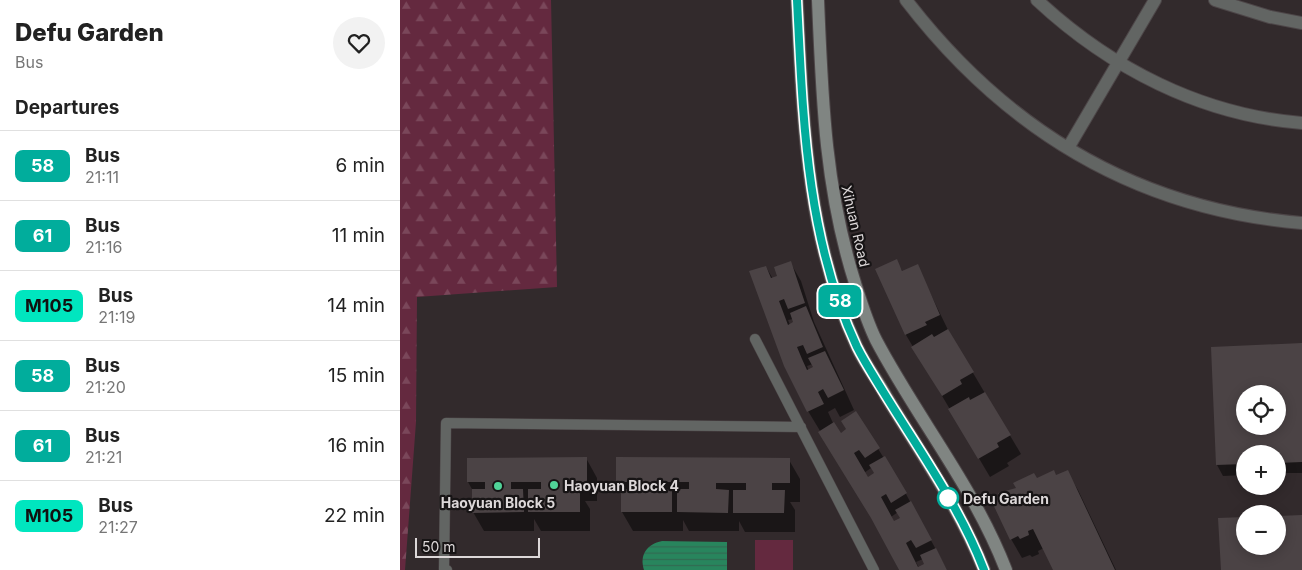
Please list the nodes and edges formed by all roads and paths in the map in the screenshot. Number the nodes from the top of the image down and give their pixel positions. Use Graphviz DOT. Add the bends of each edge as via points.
graph roads {
  1 [pos="798,0"];
  2 [pos="818,0"];
  3 [pos="906,0"];
  4 [pos="1037,0"];
  5 [pos="1155,0"];
  6 [pos="1215,0"];
  7 [pos="1302,23"];
  8 [pos="1118,62"];
  9 [pos="1302,123"];
  10 [pos="1068,148"];
  11 [pos="1302,223"];
  12 [pos="755,339"];
  13 [pos="801,427"];
  14 [pos="447,570"];
  15 [pos="874,570"];
  16 [pos="984,570"];
  17 [pos="1006,570"];
  1 -- 16 [label="main road" via="806,157 830,273 858,348 951,503"];
  2 -- 17 [label="main road, Xihuan Road" via="826,154 840,230 862,304 876,339 969,493"];
  3 -- 10 [label="street" via="933,36 967,72 1004,105"];
  4 -- 8 [label="street" via="1068,27"];
  5 -- 8 [label="street"];
  6 -- 7 [label="street" via="1270,18"];
  8 -- 9 [label="street" via="1171,90 1209,104 1248,115"];
  8 -- 10 [label="street"];
  10 -- 11 [label="street" via="1132,182 1178,199 1226,212"];
  12 -- 13 [label="lane"];
  13 -- 14 [label="lane" via="446,422 444,569"];
  13 -- 15 [label="lane"];
}
